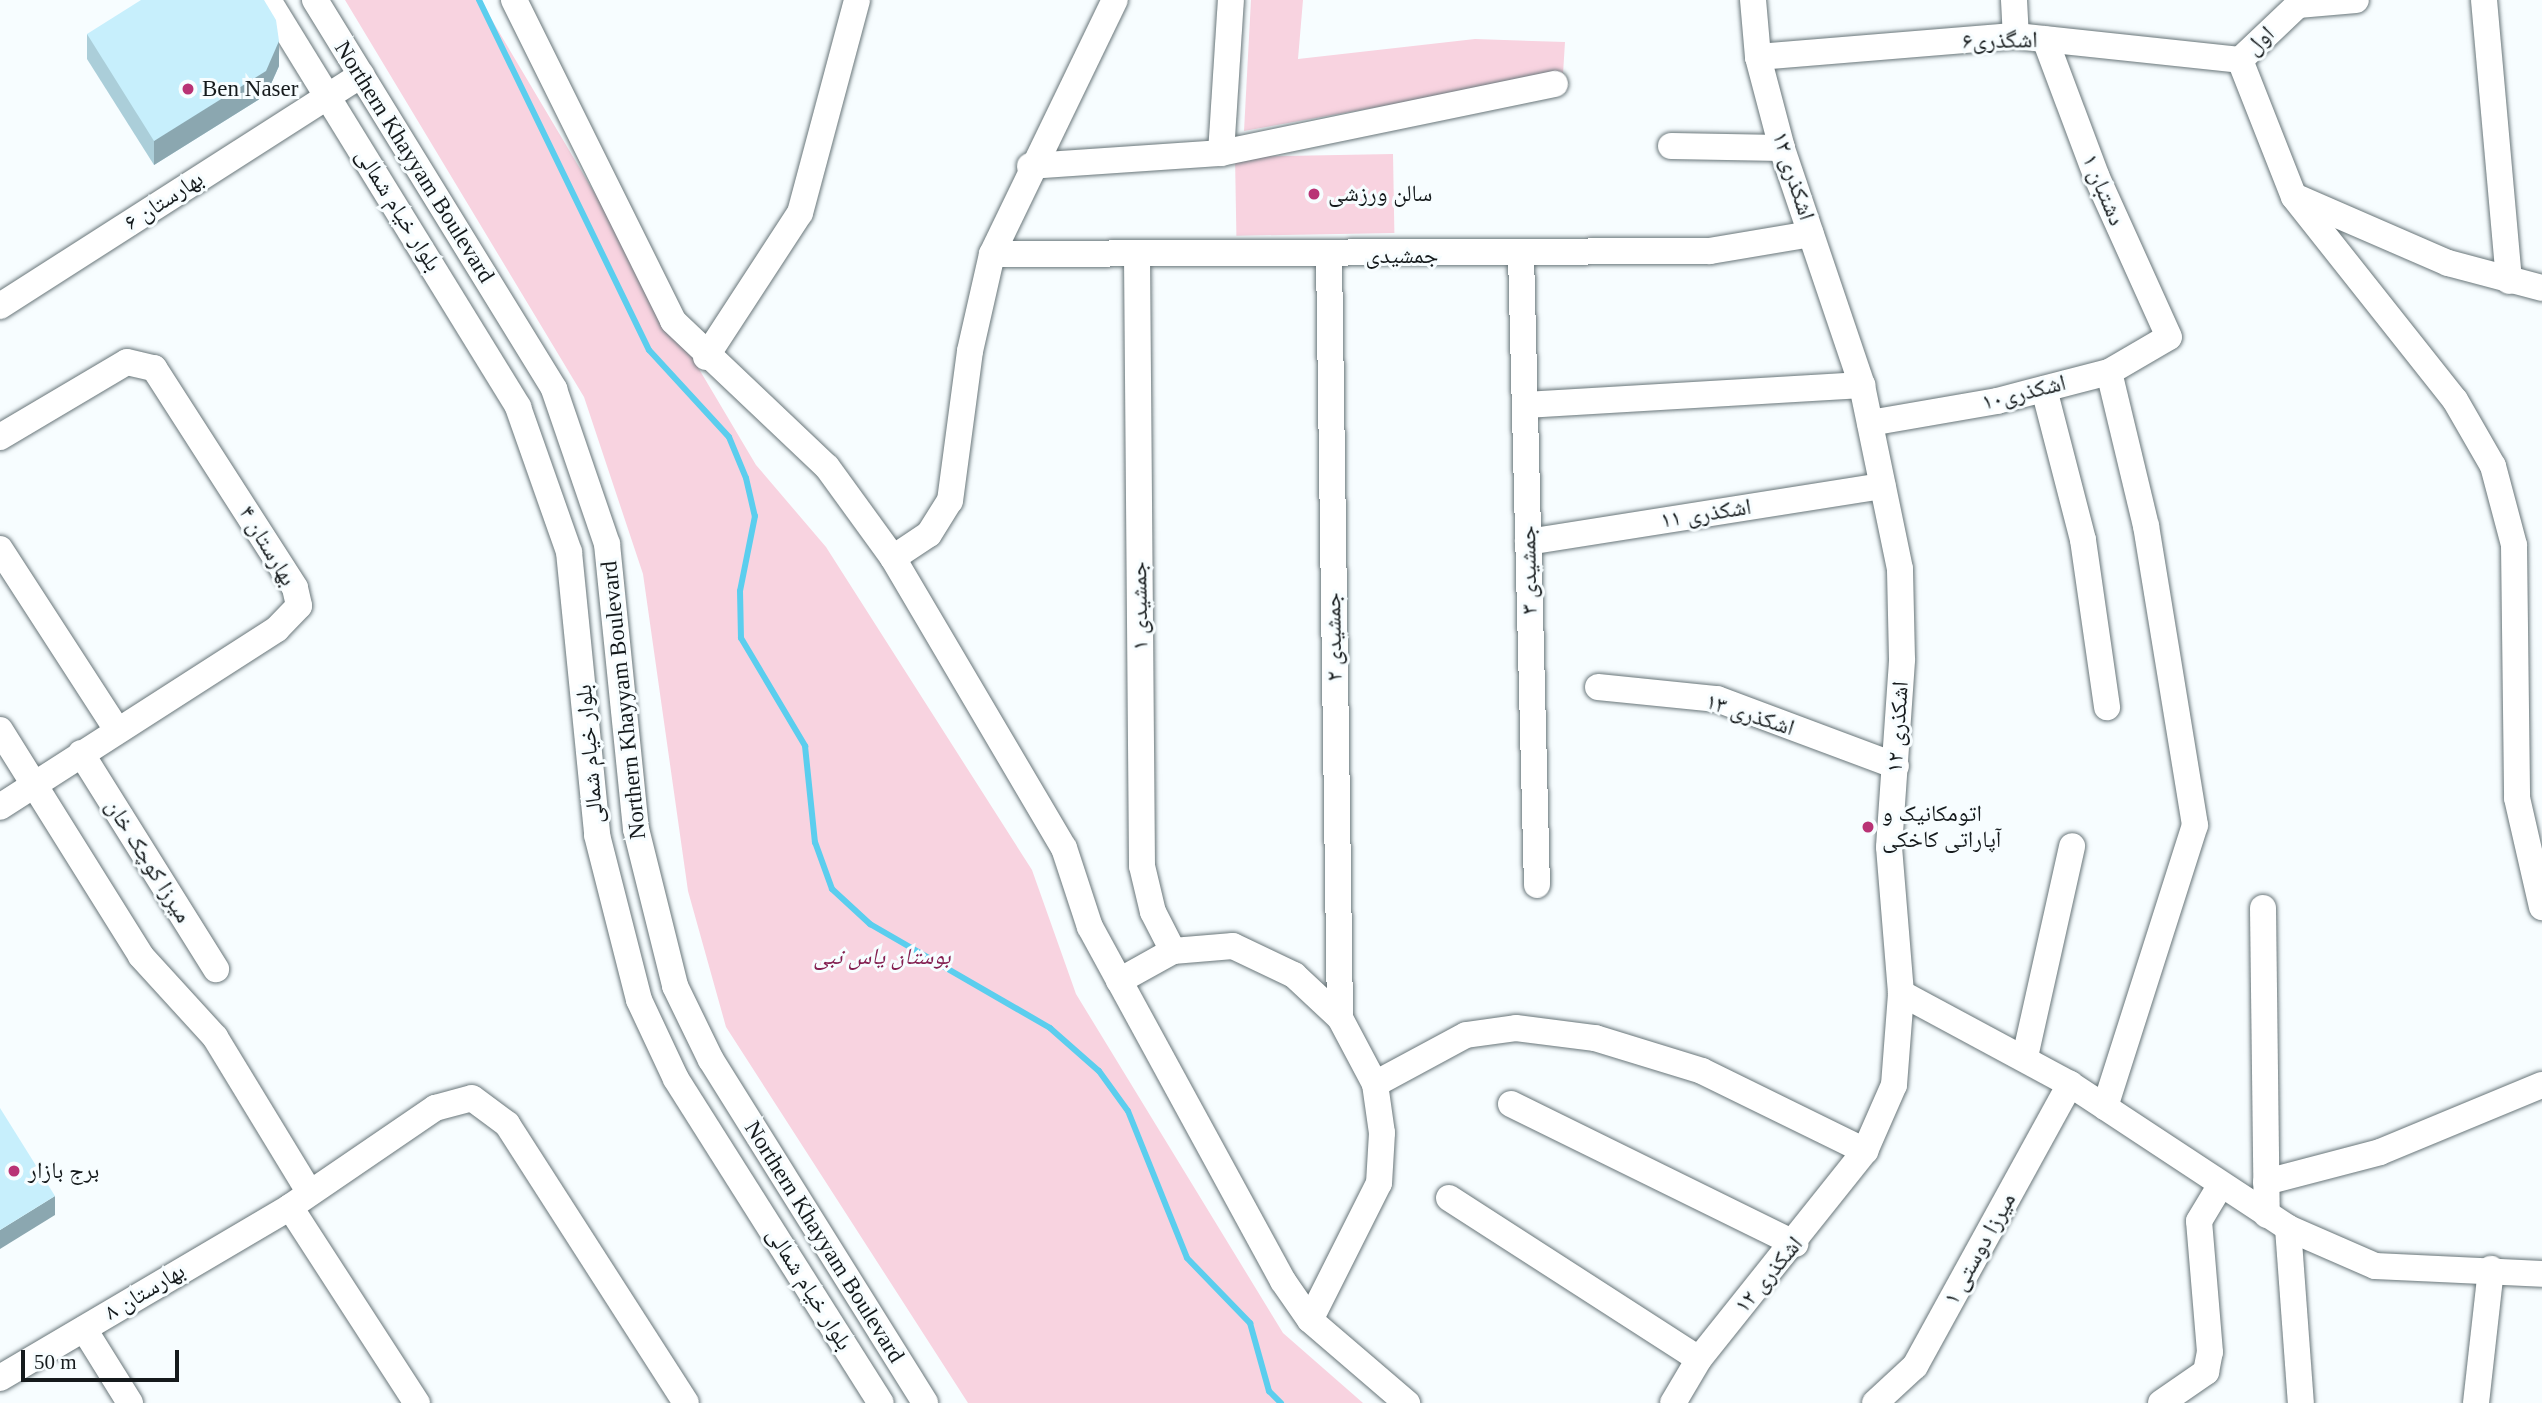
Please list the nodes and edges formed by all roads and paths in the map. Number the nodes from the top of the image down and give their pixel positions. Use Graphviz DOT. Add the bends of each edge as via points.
graph roads {
  1 [pos="268,0"];
  2 [pos="315,0"];
  3 [pos="514,0"];
  4 [pos="857,0"];
  5 [pos="1115,0"];
  6 [pos="1231,0"];
  7 [pos="1754,0"];
  8 [pos="2014,0"];
  9 [pos="2356,0"];
  10 [pos="2484,0"];
  11 [pos="2016,36"];
  12 [pos="2045,39"];
  13 [pos="1758,57"];
  14 [pos="2240,60"];
  15 [pos="361,75"];
  16 [pos="1555,83"];
  17 [pos="327,95"];
  18 [pos="1671,146"];
  19 [pos="1782,148"];
  20 [pos="1221,153"];
  21 [pos="1030,166"];
  22 [pos="2294,197"];
  23 [pos="1811,234"];
  24 [pos="992,254"];
  25 [pos="1521,255"];
  26 [pos="1137,256"];
  27 [pos="1329,256"];
  28 [pos="2509,281"];
  29 [pos="2542,288"];
  30 [pos="4,295"];
  31 [pos="2169,337"];
  32 [pos="706,357"];
  33 [pos="2109,372"];
  34 [pos="1862,385"];
  35 [pos="2044,389"];
  36 [pos="1525,405"];
  37 [pos="1870,423"];
  38 [pos="0,437"];
  39 [pos="1883,486"];
  40 [pos="1528,542"];
  41 [pos="0,549"];
  42 [pos="893,558"];
  43 [pos="1598,687"];
  44 [pos="2107,707"];
  45 [pos="0,730"];
  46 [pos="117,730"];
  47 [pos="80,753"];
  48 [pos="1896,766"];
  49 [pos="34,784"];
  50 [pos="0,807"];
  51 [pos="2072,846"];
  52 [pos="1537,885"];
  53 [pos="2542,907"];
  54 [pos="2263,908"];
  55 [pos="1173,951"];
  56 [pos="216,969"];
  57 [pos="1119,981"];
  58 [pos="1901,993"];
  59 [pos="1340,1018"];
  60 [pos="2025,1057"];
  61 [pos="1375,1084"];
  62 [pos="2070,1084"];
  63 [pos="2542,1085"];
  64 [pos="1510,1104"];
  65 [pos="2105,1107"];
  66 [pos="1865,1151"];
  67 [pos="2266,1182"];
  68 [pos="2220,1186"];
  69 [pos="299,1198"];
  70 [pos="1449,1198"];
  71 [pos="2277,1222"];
  72 [pos="1795,1244"];
  73 [pos="2491,1269"];
  74 [pos="2542,1274"];
  75 [pos="862,1303"];
  76 [pos="1310,1320"];
  77 [pos="830,1322"];
  78 [pos="83,1329"];
  79 [pos="1699,1359"];
  80 [pos="0,1378"];
  81 [pos="130,1403"];
  82 [pos="417,1403"];
  83 [pos="686,1403"];
  84 [pos="881,1403"];
  85 [pos="925,1403"];
  86 [pos="1407,1403"];
  87 [pos="1673,1403"];
  88 [pos="1875,1403"];
  89 [pos="2161,1403"];
  90 [pos="2301,1403"];
  91 [pos="2476,1403"];
  1 -- 17 [label="street, Northern Khayyam Boulevard"];
  2 -- 15 [label="street, Northern Khayyam Boulevard"];
  3 -- 32 [label="street" via="673,321"];
  4 -- 32 [label="street" via="800,213"];
  5 -- 21 [label="street"];
  6 -- 20 [label="street"];
  7 -- 13 [label="street, اشکذری ۱۲"];
  8 -- 11 [label="street"];
  9 -- 14 [label="street, اول" via="2298,5"];
  10 -- 28 [label="street"];
  11 -- 12 [label="street, اشگذری۶"];
  11 -- 13 [label="street, اشگذری۶"];
  12 -- 14 [label="street, اشگذری۶"];
  12 -- 31 [label="street, دشتبان ۱" via="2096,175"];
  13 -- 19 [label="street, اشکذری ۱۲"];
  14 -- 22 [label="street"];
  15 -- 17 [label="street, بهارستان ۶"];
  15 -- 75 [label="street, Northern Khayyam Boulevard" via="554,389 607,544 636,829 675,986 710,1060"];
  16 -- 20 [label="street"];
  17 -- 30 [label="street, بهارستان ۶"];
  17 -- 77 [label="street, بلوار خیام شمالی" via="518,407 569,552 597,835 639,1000 676,1079"];
  18 -- 19 [label="street"];
  19 -- 23 [label="street, اشکذری ۱۲"];
  20 -- 21 [label="street"];
  21 -- 24 [label="street"];
  22 -- 28 [label="street" via="2448,263"];
  22 -- 53 [label="street" via="2455,400 2493,466 2514,545 2517,797"];
  23 -- 25 [label="street, جمشیدی" via="1710,251"];
  23 -- 34 [label="street, اشکذری ۱۲"];
  24 -- 26 [label="street, جمشیدی"];
  24 -- 42 [label="street" via="971,351 950,501 929,534"];
  25 -- 27 [label="street, جمشیدی"];
  25 -- 36 [label="street, جمشیدی ۳"];
  26 -- 27 [label="street, جمشیدی"];
  26 -- 55 [label="street, جمشیدی ۱" via="1142,866 1153,912"];
  27 -- 59 [label="street, جمشیدی ۲"];
  28 -- 29 [label="street"];
  31 -- 33 [label="street, اشکذری۱۰"];
  32 -- 42 [label="street" via="827,467"];
  33 -- 35 [label="street, اشکذری۱۰"];
  33 -- 65 [label="street" via="2146,526 2195,825"];
  34 -- 36 [label="street"];
  34 -- 37 [label="street, اشکذری ۱۲"];
  35 -- 37 [label="street, اشکذری۱۰"];
  35 -- 44 [label="street" via="2083,540"];
  36 -- 40 [label="street, جمشیدی ۳"];
  37 -- 39 [label="street, اشکذری ۱۲"];
  38 -- 46 [label="street, بهارستان ۴" via="107,373 140,361 168,384 295,588 299,606 290,619"];
  39 -- 40 [label="street, اشکذری ۱۱"];
  39 -- 48 [label="street, اشکذری ۱۲" via="1900,569"];
  40 -- 52 [label="street, جمشیدی ۳"];
  41 -- 46 [label="street"];
  42 -- 57 [label="street" via="1064,848 1090,928"];
  43 -- 48 [label="street, اشکذری ۱۳" via="1717,699"];
  45 -- 49 [label="street"];
  46 -- 47 [label="street, بهارستان ۴"];
  47 -- 49 [label="street, بهارستان ۴"];
  47 -- 56 [label="street, میرزا کوچک خان"];
  48 -- 58 [label="street, اشکذری ۱۲" via="1889,847"];
  49 -- 50 [label="street, بهارستان ۴"];
  49 -- 69 [label="street" via="141,956 204,1020"];
  51 -- 60 [label="street"];
  54 -- 67 [label="street"];
  55 -- 57 [label="street"];
  55 -- 59 [label="street" via="1233,946 1294,975"];
  57 -- 76 [label="street"];
  58 -- 60 [label="street"];
  58 -- 66 [label="street, اشکذری ۱۲" via="1894,1085"];
  59 -- 61 [label="street"];
  60 -- 62 [label="street"];
  61 -- 66 [label="street" via="1466,1035 1516,1028 1555,1033 1702,1072"];
  61 -- 76 [label="street" via="1382,1133 1379,1183"];
  62 -- 65 [label="street"];
  62 -- 88 [label="street, میرزا دوستی ۱" via="1915,1366"];
  63 -- 67 [label="street" via="2380,1152"];
  64 -- 72 [label="street"];
  65 -- 68 [label="street"];
  66 -- 72 [label="street, اشکذری ۱۲"];
  67 -- 71 [label="street"];
  68 -- 71 [label="street"];
  68 -- 89 [label="street" via="2199,1221 2210,1352 2206,1372"];
  69 -- 78 [label="street, بهارستان ۸"];
  69 -- 82 [label="street"];
  69 -- 83 [label="street, بهارستان ۸" via="452,1100 472,1098 491,1106"];
  70 -- 79 [label="street"];
  71 -- 73 [label="street" via="2375,1266"];
  71 -- 90 [label="street"];
  72 -- 79 [label="street, اشکذری ۱۲"];
  73 -- 74 [label="street"];
  73 -- 91 [label="street"];
  75 -- 77 [label="street"];
  75 -- 85 [label="street, Northern Khayyam Boulevard"];
  76 -- 86 [label="street"];
  77 -- 84 [label="street, بلوار خیام شمالی"];
  78 -- 80 [label="street, بهارستان ۸"];
  78 -- 81 [label="street"];
  79 -- 87 [label="street, اشکذری ۱۲"];
}
